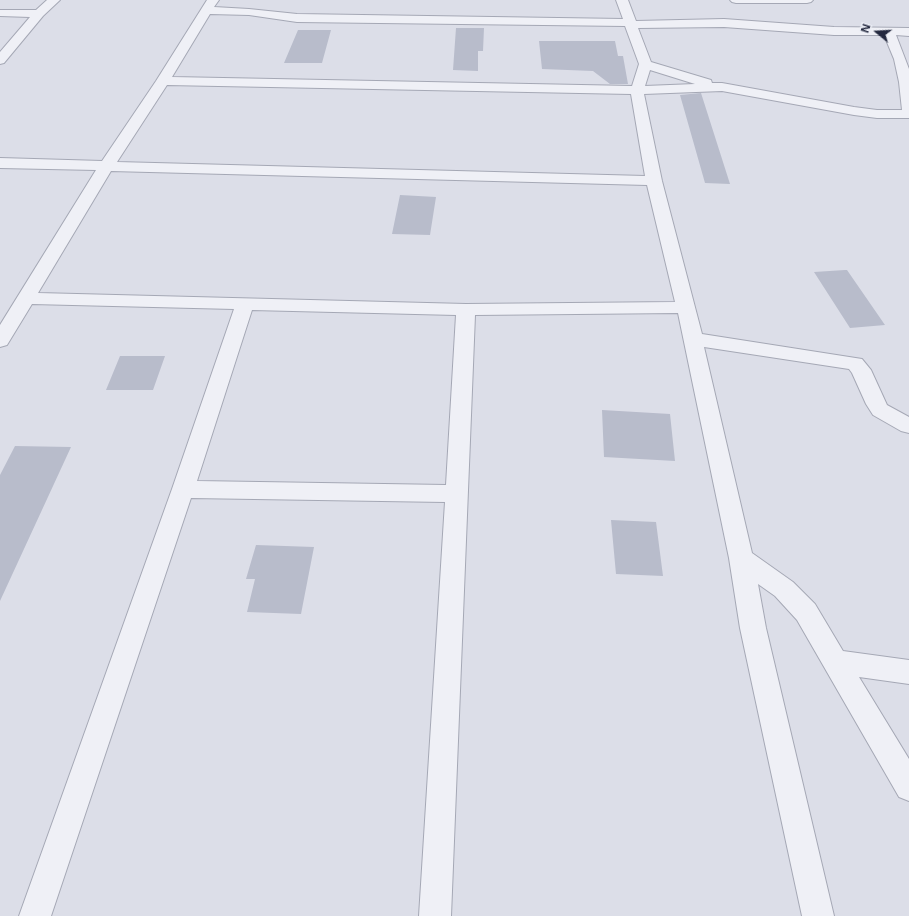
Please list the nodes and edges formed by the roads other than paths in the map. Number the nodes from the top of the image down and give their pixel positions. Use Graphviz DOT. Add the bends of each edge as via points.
graph roads {
  1 [pos="54,0"];
  2 [pos="622,0"];
  3 [pos="736,0"];
  4 [pos="808,0"];
  5 [pos="210,5"];
  6 [pos="0,13"];
  7 [pos="39,14"];
  8 [pos="630,24"];
  9 [pos="888,31"];
  10 [pos="909,32"];
  11 [pos="0,60"];
  12 [pos="645,64"];
  13 [pos="163,81"];
  14 [pos="722,88"];
  15 [pos="637,90"];
  16 [pos="909,110"];
  17 [pos="909,114"];
  18 [pos="0,163"];
  19 [pos="107,165"];
  20 [pos="654,181"];
  21 [pos="27,298"];
  22 [pos="245,304"];
  23 [pos="686,306"];
  24 [pos="466,310"];
  25 [pos="693,339"];
  26 [pos="0,341"];
  27 [pos="909,426"];
  28 [pos="183,489"];
  29 [pos="456,494"];
  30 [pos="741,558"];
  31 [pos="837,662"];
  32 [pos="909,672"];
  33 [pos="909,787"];
  34 [pos="35,916"];
  35 [pos="435,916"];
  36 [pos="818,916"];
  1 -- 7 [label="street"];
  2 -- 8 [label="street"];
  3 -- 4 [label="street"];
  5 -- 8 [label="street" via="297,18"];
  5 -- 13 [label="street"];
  6 -- 7 [label="street"];
  7 -- 11 [label="street"];
  8 -- 9 [label="street" via="724,23 834,31"];
  8 -- 12 [label="street"];
  9 -- 10 [label="street"];
  9 -- 16 [label="street" via="900,59"];
  12 -- 14 [label="street"];
  12 -- 15 [label="street"];
  13 -- 15 [label="street"];
  13 -- 19 [label="street"];
  14 -- 15 [label="street"];
  14 -- 17 [label="street" via="854,112"];
  15 -- 20 [label="street"];
  18 -- 19 [label="street"];
  19 -- 20 [label="street"];
  19 -- 21 [label="street"];
  20 -- 23 [label="street"];
  21 -- 22 [label="street"];
  21 -- 26 [label="street"];
  22 -- 24 [label="street"];
  22 -- 28 [label="street"];
  23 -- 24 [label="street"];
  23 -- 25 [label="street"];
  24 -- 29 [label="street"];
  25 -- 27 [label="street" via="855,364 861,370 880,410"];
  25 -- 30 [label="street"];
  28 -- 29 [label="street"];
  28 -- 34 [label="street"];
  29 -- 35 [label="street"];
  30 -- 31 [label="street" via="784,589 806,612"];
  30 -- 36 [label="street" via="753,628"];
  31 -- 32 [label="street"];
  31 -- 33 [label="street"];
}
